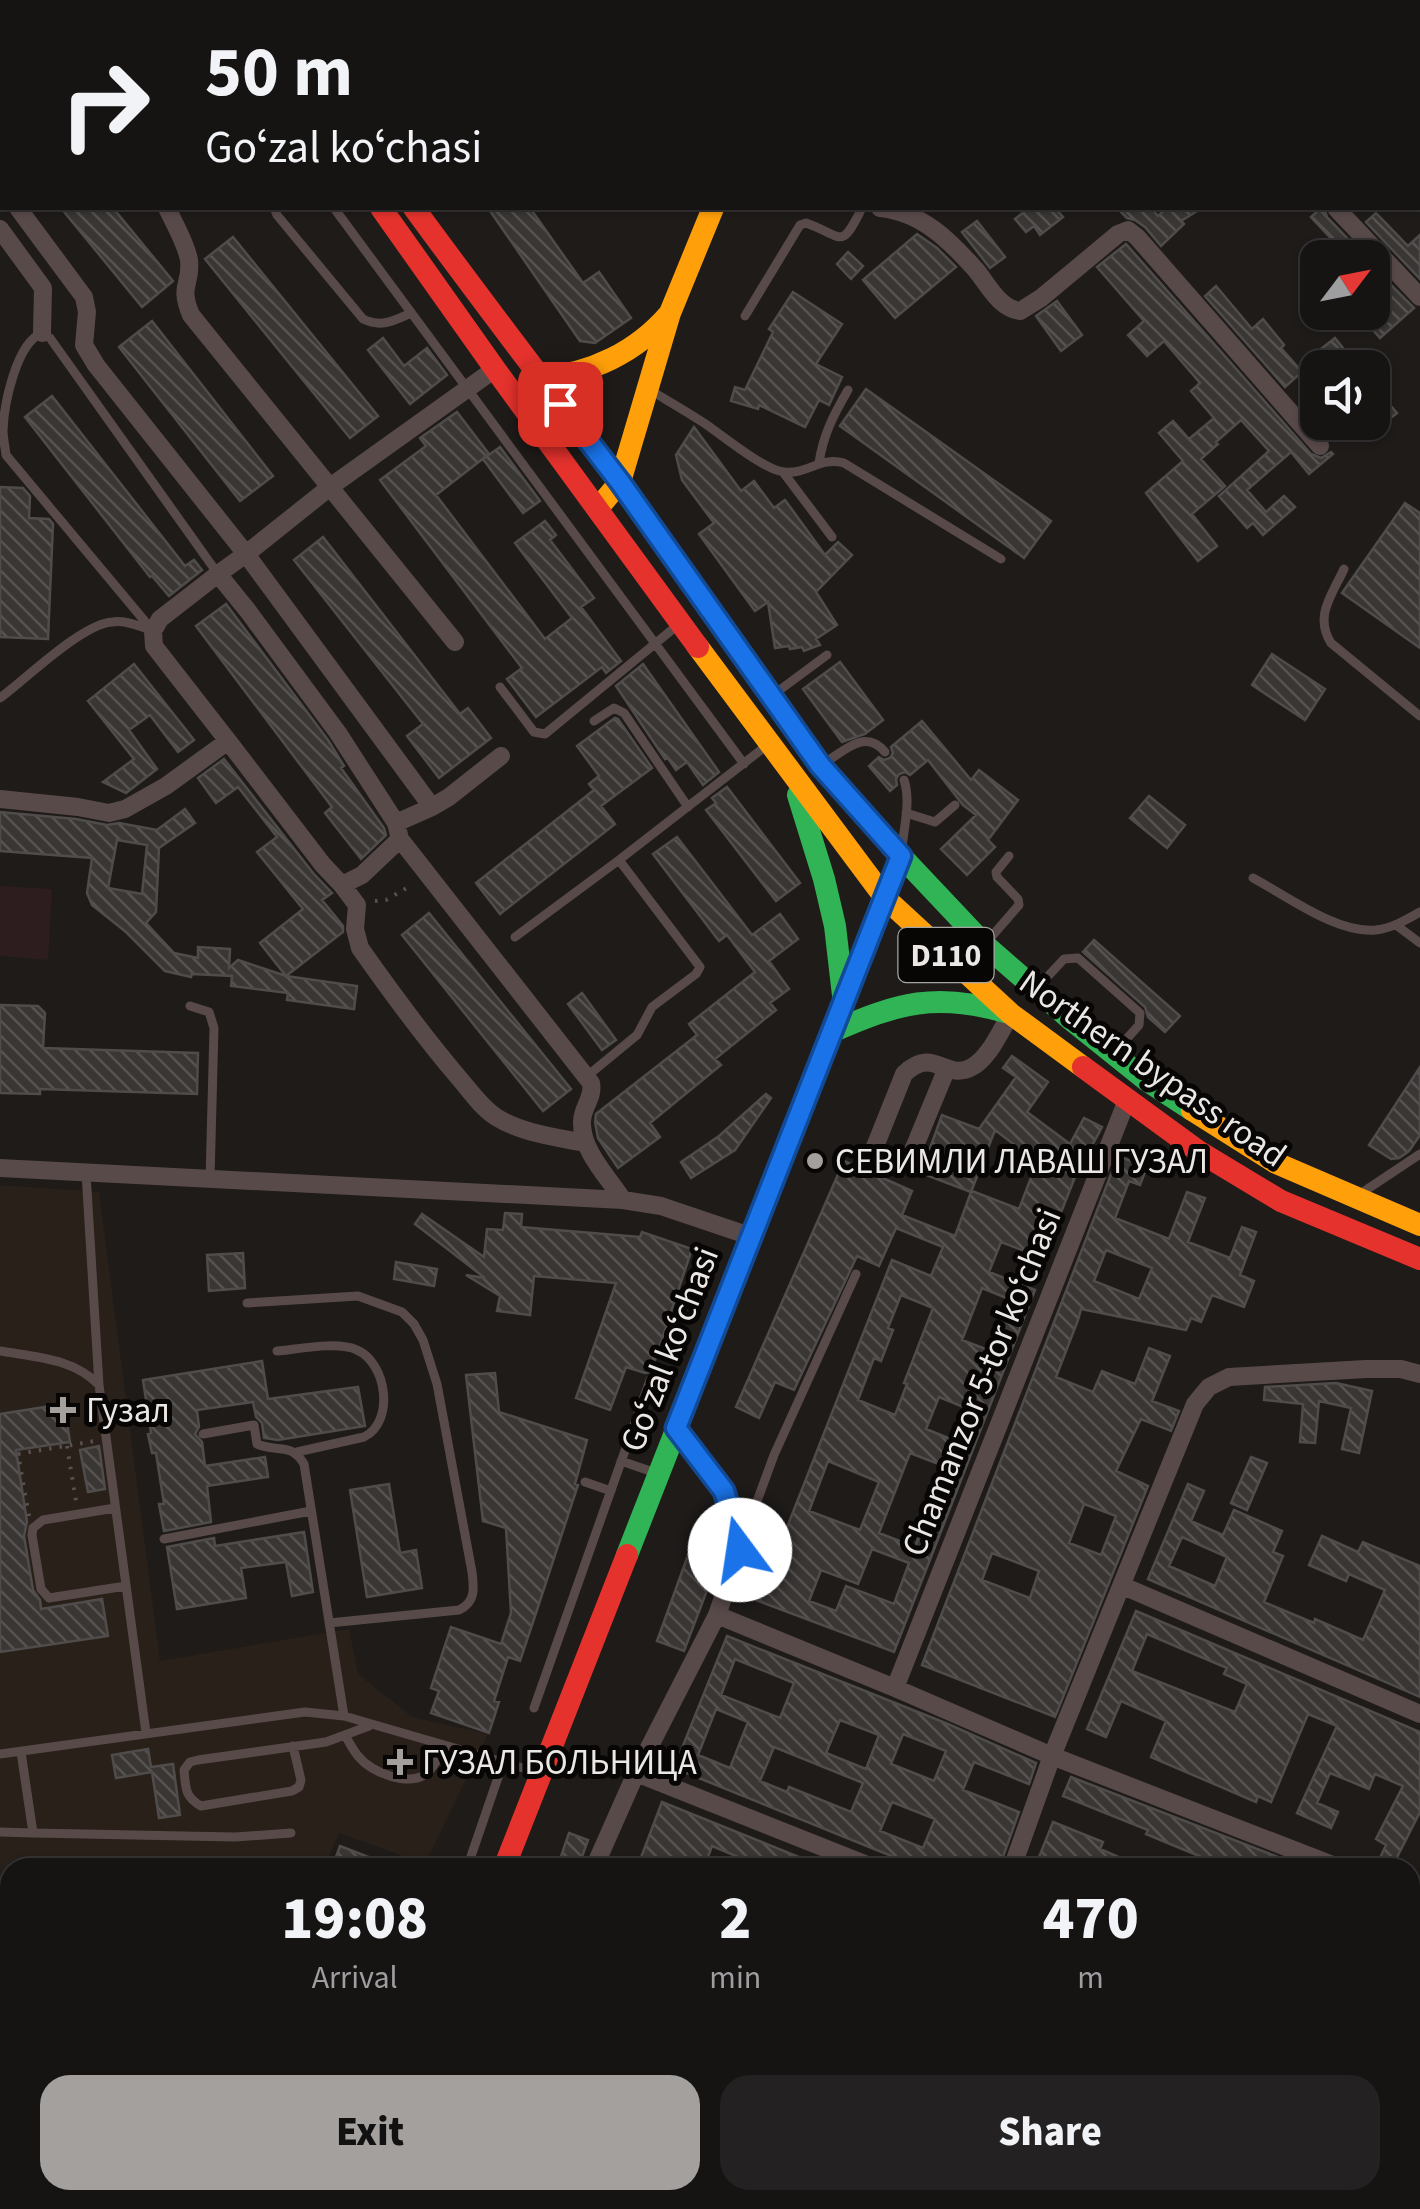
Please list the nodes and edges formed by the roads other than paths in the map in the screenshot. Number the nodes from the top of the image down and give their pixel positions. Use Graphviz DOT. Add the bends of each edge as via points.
graph roads {
  1 [pos="19,210"];
  2 [pos="168,210"];
  3 [pos="275,210"];
  4 [pos="335,210"];
  5 [pos="383,210"];
  6 [pos="415,210"];
  7 [pos="712,210"];
  8 [pos="861,210"];
  9 [pos="898,210"];
  10 [pos="1338,210"];
  11 [pos="0,228"];
  12 [pos="1420,296"];
  13 [pos="411,313"];
  14 [pos="670,313"];
  15 [pos="745,316"];
  16 [pos="42,333"];
  17 [pos="495,369"];
  18 [pos="540,378"];
  19 [pos="466,389"];
  20 [pos="648,389"];
  21 [pos="848,390"];
  22 [pos="1320,446"];
  23 [pos="819,463"];
  24 [pos="783,472"];
  25 [pos="620,482"];
  26 [pos="330,486"];
  27 [pos="598,508"];
  28 [pos="832,537"];
  29 [pos="246,554"];
  30 [pos="1000,559"];
  31 [pos="1344,569"];
  32 [pos="218,574"];
  33 [pos="681,622"];
  34 [pos="153,631"];
  35 [pos="455,642"];
  36 [pos="654,644"];
  37 [pos="827,655"];
  38 [pos="500,687"];
  39 [pos="771,696"];
  40 [pos="0,698"];
  41 [pos="1420,716"];
  42 [pos="594,721"];
  43 [pos="228,741"];
  44 [pos="768,744"];
  45 [pos="884,752"];
  46 [pos="502,756"];
  47 [pos="744,764"];
  48 [pos="820,765"];
  49 [pos="795,779"];
  50 [pos="904,780"];
  51 [pos="0,799"];
  52 [pos="955,805"];
  53 [pos="432,807"];
  54 [pos="688,807"];
  55 [pos="906,813"];
  56 [pos="398,830"];
  57 [pos="901,856"];
  58 [pos="1009,856"];
  59 [pos="619,860"];
  60 [pos="1254,878"];
  61 [pos="342,886"];
  62 [pos="885,898"];
  63 [pos="1420,912"];
  64 [pos="1396,925"];
  65 [pos="514,937"];
  66 [pos="1420,942"];
  67 [pos="984,945"];
  68 [pos="1036,989"];
  69 [pos="844,1004"];
  70 [pos="190,1006"];
  71 [pos="1011,1014"];
  72 [pos="834,1031"];
  73 [pos="1114,1054"];
  74 [pos="947,1068"];
  75 [pos="586,1077"];
  76 [pos="1127,1100"];
  77 [pos="585,1143"];
  78 [pos="872,1154"];
  79 [pos="1420,1154"];
  80 [pos="907,1165"];
  81 [pos="0,1168"];
  82 [pos="86,1173"];
  83 [pos="210,1179"];
  84 [pos="1355,1198"];
  85 [pos="623,1200"];
  86 [pos="1420,1225"];
  87 [pos="750,1236"];
  88 [pos="1420,1260"];
  89 [pos="856,1274"];
  90 [pos="247,1303"];
  91 [pos="0,1350"];
  92 [pos="278,1351"];
  93 [pos="1420,1374"];
  94 [pos="650,1380"];
  95 [pos="99,1385"];
  96 [pos="676,1428"];
  97 [pos="202,1434"];
  98 [pos="298,1452"];
  99 [pos="622,1461"];
  100 [pos="658,1474"];
  101 [pos="586,1482"];
  102 [pos="611,1491"];
  103 [pos="115,1508"];
  104 [pos="312,1512"];
  105 [pos="164,1539"];
  106 [pos="740,1550"];
  107 [pos="126,1586"];
  108 [pos="1122,1586"];
  109 [pos="717,1615"];
  110 [pos="329,1623"];
  111 [pos="894,1688"];
  112 [pos="534,1708"];
  113 [pos="1420,1714"];
  114 [pos="344,1716"];
  115 [pos="371,1725"];
  116 [pos="146,1733"];
  117 [pos="345,1735"];
  118 [pos="293,1746"];
  119 [pos="445,1746"];
  120 [pos="21,1752"];
  121 [pos="0,1754"];
  122 [pos="1052,1756"];
  123 [pos="503,1763"];
  124 [pos="540,1773"];
  125 [pos="636,1773"];
  126 [pos="0,1832"];
  127 [pos="32,1833"];
  128 [pos="292,1833"];
  129 [pos="471,1858"];
  130 [pos="508,1858"];
  131 [pos="598,1858"];
  132 [pos="849,1858"];
  133 [pos="1016,1858"];
  134 [pos="1314,1858"];
  1 -- 29 [label="street" via="84,297 84,345 96,365"];
  2 -- 26 [label="street" via="188,255 183,297 191,315"];
  3 -- 13 [label="lane" via="364,319 383,325"];
  4 -- 13 [label="lane"];
  5 -- 17 [label="main road, Northern bypass road / D110"];
  6 -- 18 [label="main road, Northern bypass road / D110"];
  7 -- 14 [label="main road"];
  8 -- 15 [label="lane" via="841,237 800,225"];
  9 -- 22 [label="street" via="944,237 1004,305 1020,312 1128,230"];
  10 -- 12 [label="street"];
  11 -- 16 [label="street" via="43,288"];
  13 -- 19 [label="lane"];
  14 -- 18 [label="main road" via="649,336 613,357"];
  14 -- 20 [label="main road"];
  16 -- 32 [label="lane"];
  16 -- 34 [label="lane" via="18,363 6,403 6,454"];
  17 -- 19 [label="street"];
  17 -- 27 [label="main road, Northern bypass road / D110"];
  18 -- 25 [label="main road, Northern bypass road / D110"];
  19 -- 26 [label="street"];
  19 -- 36 [label="lane"];
  20 -- 24 [label="lane"];
  20 -- 25 [label="main road"];
  21 -- 23 [label="lane" via="828,423"];
  23 -- 24 [label="lane"];
  23 -- 30 [label="lane" via="844,463"];
  24 -- 28 [label="lane"];
  25 -- 27 [label="main road"];
  25 -- 39 [label="main road, Northern bypass road / D110"];
  26 -- 29 [label="street"];
  26 -- 35 [label="street"];
  27 -- 33 [label="main road, Northern bypass road / D110"];
  29 -- 32 [label="street"];
  29 -- 53 [label="street"];
  31 -- 41 [label="lane" via="1323,630"];
  32 -- 34 [label="street"];
  32 -- 56 [label="street" via="338,734"];
  33 -- 36 [label="lane"];
  33 -- 44 [label="main road, Northern bypass road / D110"];
  34 -- 40 [label="lane" via="114,621 94,626"];
  34 -- 43 [label="street" via="154,646"];
  36 -- 38 [label="lane" via="545,734 534,732"];
  36 -- 47 [label="lane"];
  37 -- 39 [label="lane"];
  39 -- 48 [label="main road, Northern bypass road / D110"];
  42 -- 54 [label="lane" via="614,708 624,713"];
  43 -- 51 [label="street" via="125,809 109,813"];
  43 -- 61 [label="street"];
  44 -- 47 [label="lane"];
  44 -- 49 [label="main road, Northern bypass road / D110"];
  45 -- 48 [label="lane" via="868,740"];
  46 -- 53 [label="street"];
  47 -- 54 [label="lane"];
  48 -- 57 [label="main road, Northern bypass road / D110"];
  49 -- 62 [label="main road, Northern bypass road / D110"];
  49 -- 69 [label="main road" via="835,926"];
  50 -- 55 [label="lane"];
  52 -- 55 [label="lane" via="936,822"];
  53 -- 56 [label="street"];
  54 -- 59 [label="lane"];
  55 -- 57 [label="lane"];
  56 -- 61 [label="street" via="362,875"];
  56 -- 75 [label="street"];
  57 -- 62 [label="main road, Goʻzal koʻchasi"];
  57 -- 67 [label="main road, Northern bypass road / D110"];
  58 -- 67 [label="lane" via="997,878 1019,905"];
  59 -- 65 [label="lane"];
  59 -- 75 [label="lane" via="700,967 652,1007 637,1035"];
  60 -- 64 [label="lane" via="1360,930"];
  61 -- 77 [label="street" via="358,905 360,948 484,1107 512,1125"];
  62 -- 69 [label="main road, Goʻzal koʻchasi"];
  62 -- 71 [label="main road, Northern bypass road / D110"];
  63 -- 64 [label="lane"];
  64 -- 66 [label="lane"];
  67 -- 68 [label="main road, Northern bypass road / D110"];
  68 -- 73 [label="main road, Northern bypass road / D110"];
  68 -- 73 [label="lane" via="1064,959 1078,958 1140,1013 1139,1025"];
  69 -- 72 [label="main road, Goʻzal koʻchasi"];
  70 -- 83 [label="lane" via="208,1012 214,1028"];
  71 -- 72 [label="main road" via="980,1003 927,1000"];
  71 -- 74 [label="street" via="976,1066"];
  71 -- 76 [label="main road, Northern bypass road / D110"];
  72 -- 87 [label="main road, Goʻzal koʻchasi"];
  73 -- 84 [label="main road, Northern bypass road / D110" via="1276,1163"];
  74 -- 78 [label="street" via="926,1062 904,1074"];
  74 -- 80 [label="street"];
  75 -- 77 [label="street" via="593,1091 582,1114"];
  76 -- 88 [label="main road, Northern bypass road / D110" via="1281,1202"];
  76 -- 111 [label="street, Chamanzor 5-tor koʻchasi"];
  77 -- 85 [label="street"];
  79 -- 84 [label="lane"];
  81 -- 82 [label="street"];
  82 -- 83 [label="street"];
  82 -- 95 [label="lane"];
  83 -- 85 [label="street"];
  84 -- 86 [label="main road, Northern bypass road / D110"];
  85 -- 87 [label="street"];
  87 -- 96 [label="main road, Goʻzal koʻchasi"];
  89 -- 106 [label="lane" via="774,1455"];
  90 -- 110 [label="lane" via="358,1296 402,1312 423,1340 438,1384 472,1572 471,1602 459,1610"];
  91 -- 95 [label="lane" via="68,1363"];
  92 -- 98 [label="lane" via="355,1348 372,1364 384,1400 374,1432"];
  93 -- 108 [label="street" via="1271,1374 1229,1377 1209,1387 1195,1404"];
  94 -- 99 [label="lane"];
  95 -- 103 [label="lane"];
  96 -- 100 [label="main road, Goʻzal koʻchasi"];
  96 -- 106 [label="street" via="724,1491"];
  97 -- 98 [label="lane" via="254,1426 257,1444"];
  98 -- 104 [label="lane"];
  99 -- 100 [label="lane"];
  99 -- 102 [label="lane"];
  100 -- 124 [label="main road, Goʻzal koʻchasi"];
  101 -- 102 [label="lane"];
  102 -- 112 [label="lane"];
  103 -- 107 [label="lane"];
  103 -- 107 [label="lane" via="37,1523 32,1535 41,1589 49,1598"];
  104 -- 105 [label="lane"];
  104 -- 110 [label="lane"];
  106 -- 109 [label="street"];
  107 -- 116 [label="lane"];
  108 -- 113 [label="street"];
  108 -- 122 [label="street"];
  109 -- 111 [label="street"];
  109 -- 125 [label="street"];
  110 -- 114 [label="lane"];
  111 -- 122 [label="street"];
  114 -- 115 [label="lane"];
  114 -- 116 [label="lane" via="305,1712"];
  115 -- 117 [label="lane"];
  115 -- 119 [label="lane"];
  116 -- 120 [label="lane"];
  117 -- 118 [label="lane"];
  117 -- 119 [label="lane" via="360,1759 407,1779 423,1776"];
  118 -- 118 [label="lane" via="190,1762 184,1770 190,1800 201,1806 292,1792 301,1780"];
  119 -- 123 [label="lane"];
  120 -- 121 [label="lane"];
  120 -- 127 [label="lane"];
  122 -- 133 [label="street"];
  122 -- 134 [label="street"];
  123 -- 124 [label="lane"];
  123 -- 129 [label="lane"];
  124 -- 130 [label="main road, Goʻzal koʻchasi"];
  125 -- 131 [label="street"];
  125 -- 132 [label="street"];
  126 -- 127 [label="lane"];
  127 -- 128 [label="lane"];
}
